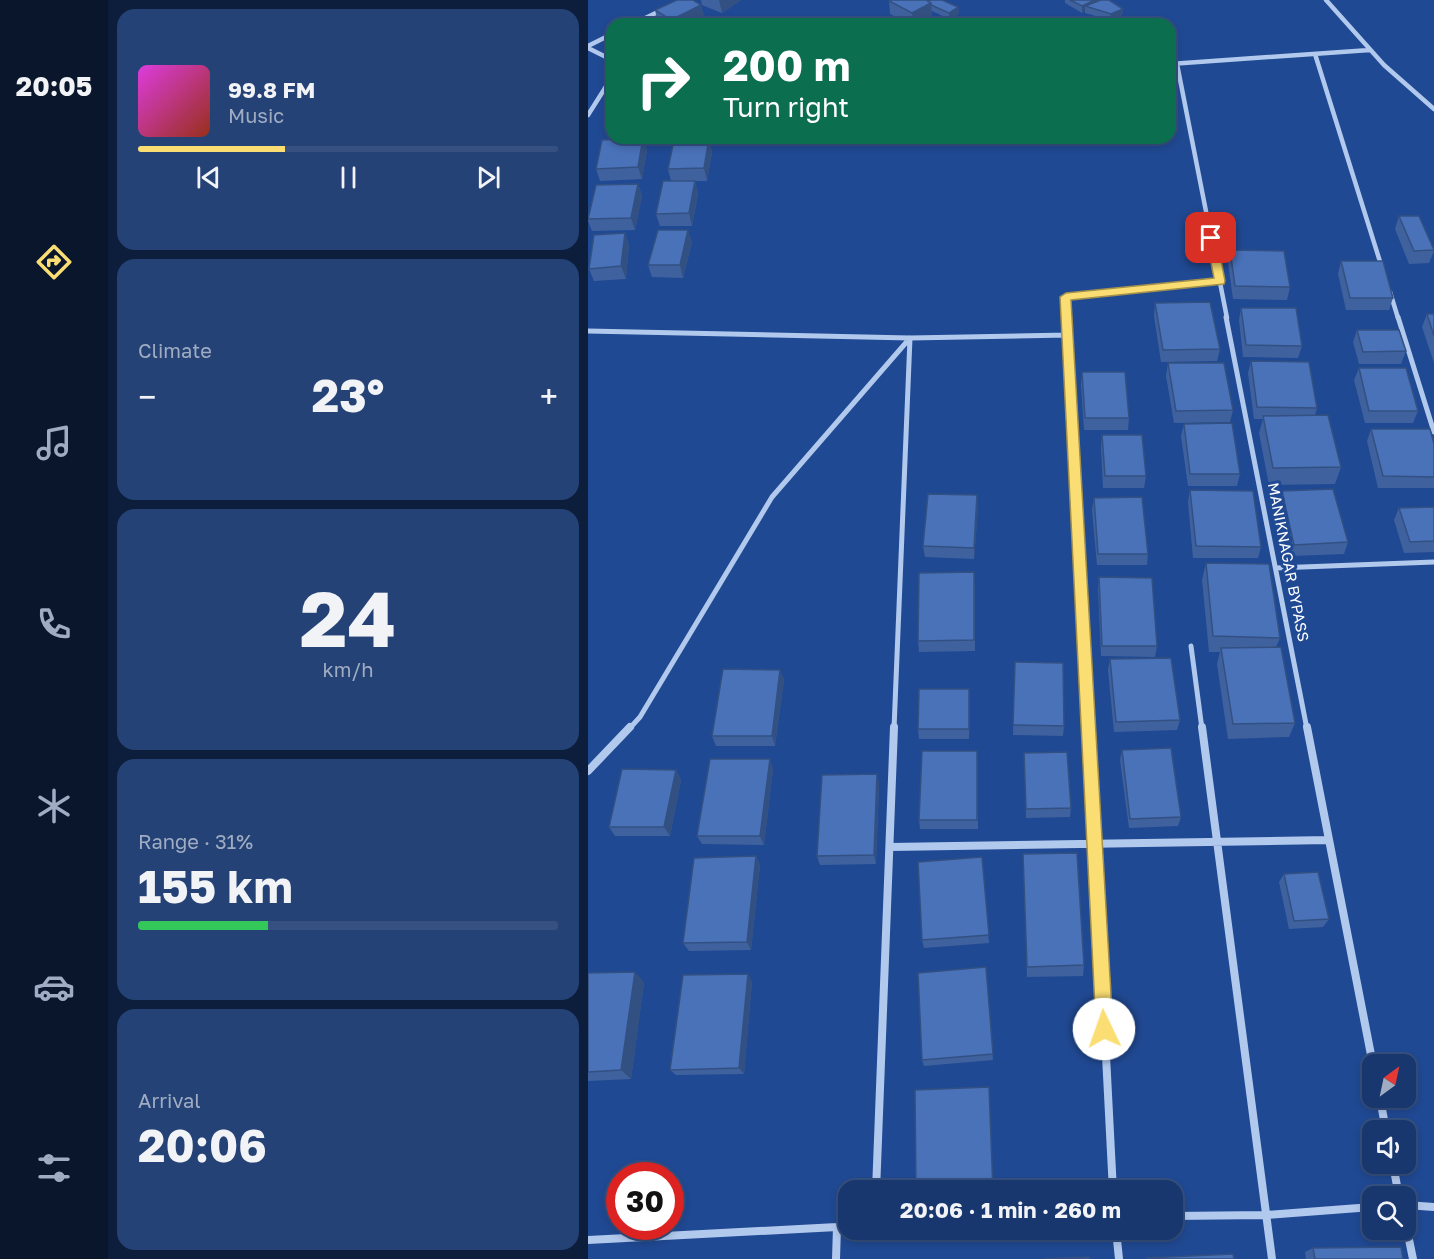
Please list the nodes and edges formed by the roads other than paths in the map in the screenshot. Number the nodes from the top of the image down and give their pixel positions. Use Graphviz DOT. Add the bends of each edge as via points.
graph roads {
  1 [pos="1326,0"];
  2 [pos="672,5"];
  3 [pos="645,18"];
  4 [pos="606,37"];
  5 [pos="588,47"];
  6 [pos="1370,50"];
  7 [pos="1315,54"];
  8 [pos="606,57"];
  9 [pos="1176,64"];
  10 [pos="1176,73"];
  11 [pos="606,87"];
  12 [pos="1434,109"];
  13 [pos="588,115"];
  14 [pos="1385,276"];
  15 [pos="1220,281"];
  16 [pos="1389,287"];
  17 [pos="588,331"];
  18 [pos="1068,335"];
  19 [pos="910,338"];
  20 [pos="1434,432"];
  21 [pos="1434,562"];
  22 [pos="1276,568"];
  23 [pos="1191,646"];
  24 [pos="588,771"];
  25 [pos="1329,840"];
  26 [pos="1218,842"];
  27 [pos="1095,844"];
  28 [pos="890,847"];
  29 [pos="1371,1054"];
  30 [pos="876,1180"];
  31 [pos="1112,1180"];
  32 [pos="1416,1206"];
  33 [pos="1434,1207"];
  34 [pos="1362,1208"];
  35 [pos="1266,1215"];
  36 [pos="1183,1216"];
  37 [pos="837,1227"];
  38 [pos="588,1240"];
  39 [pos="1117,1240"];
  40 [pos="1409,1240"];
  41 [pos="836,1259"];
  42 [pos="1119,1259"];
  43 [pos="1272,1259"];
  44 [pos="1413,1259"];
  1 -- 6 [label="street"];
  2 -- 3 [label="street"];
  4 -- 5 [label="street"];
  5 -- 8 [label="street"];
  6 -- 7 [label="street"];
  6 -- 12 [label="street"];
  7 -- 9 [label="street"];
  7 -- 14 [label="street"];
  10 -- 15 [label="street, MANIKNAGAR BYPASS"];
  11 -- 13 [label="street"];
  15 -- 18 [label="street" via="1066,297"];
  15 -- 22 [label="street, MANIKNAGAR BYPASS"];
  16 -- 20 [label="street"];
  17 -- 19 [label="street"];
  18 -- 19 [label="street"];
  18 -- 27 [label="street"];
  19 -- 24 [label="street" via="772,497 639,717"];
  19 -- 28 [label="street"];
  21 -- 22 [label="street"];
  22 -- 25 [label="street, MANIKNAGAR BYPASS"];
  23 -- 26 [label="street"];
  25 -- 26 [label="street"];
  25 -- 29 [label="street, MANIKNAGAR BYPASS"];
  26 -- 27 [label="street"];
  26 -- 35 [label="street"];
  27 -- 28 [label="street"];
  27 -- 31 [label="street"];
  28 -- 30 [label="street"];
  32 -- 33 [label="street"];
  34 -- 35 [label="street"];
  35 -- 36 [label="street"];
  35 -- 43 [label="street"];
  37 -- 38 [label="street"];
  37 -- 41 [label="street"];
  39 -- 42 [label="street"];
  40 -- 44 [label="street"];
}
